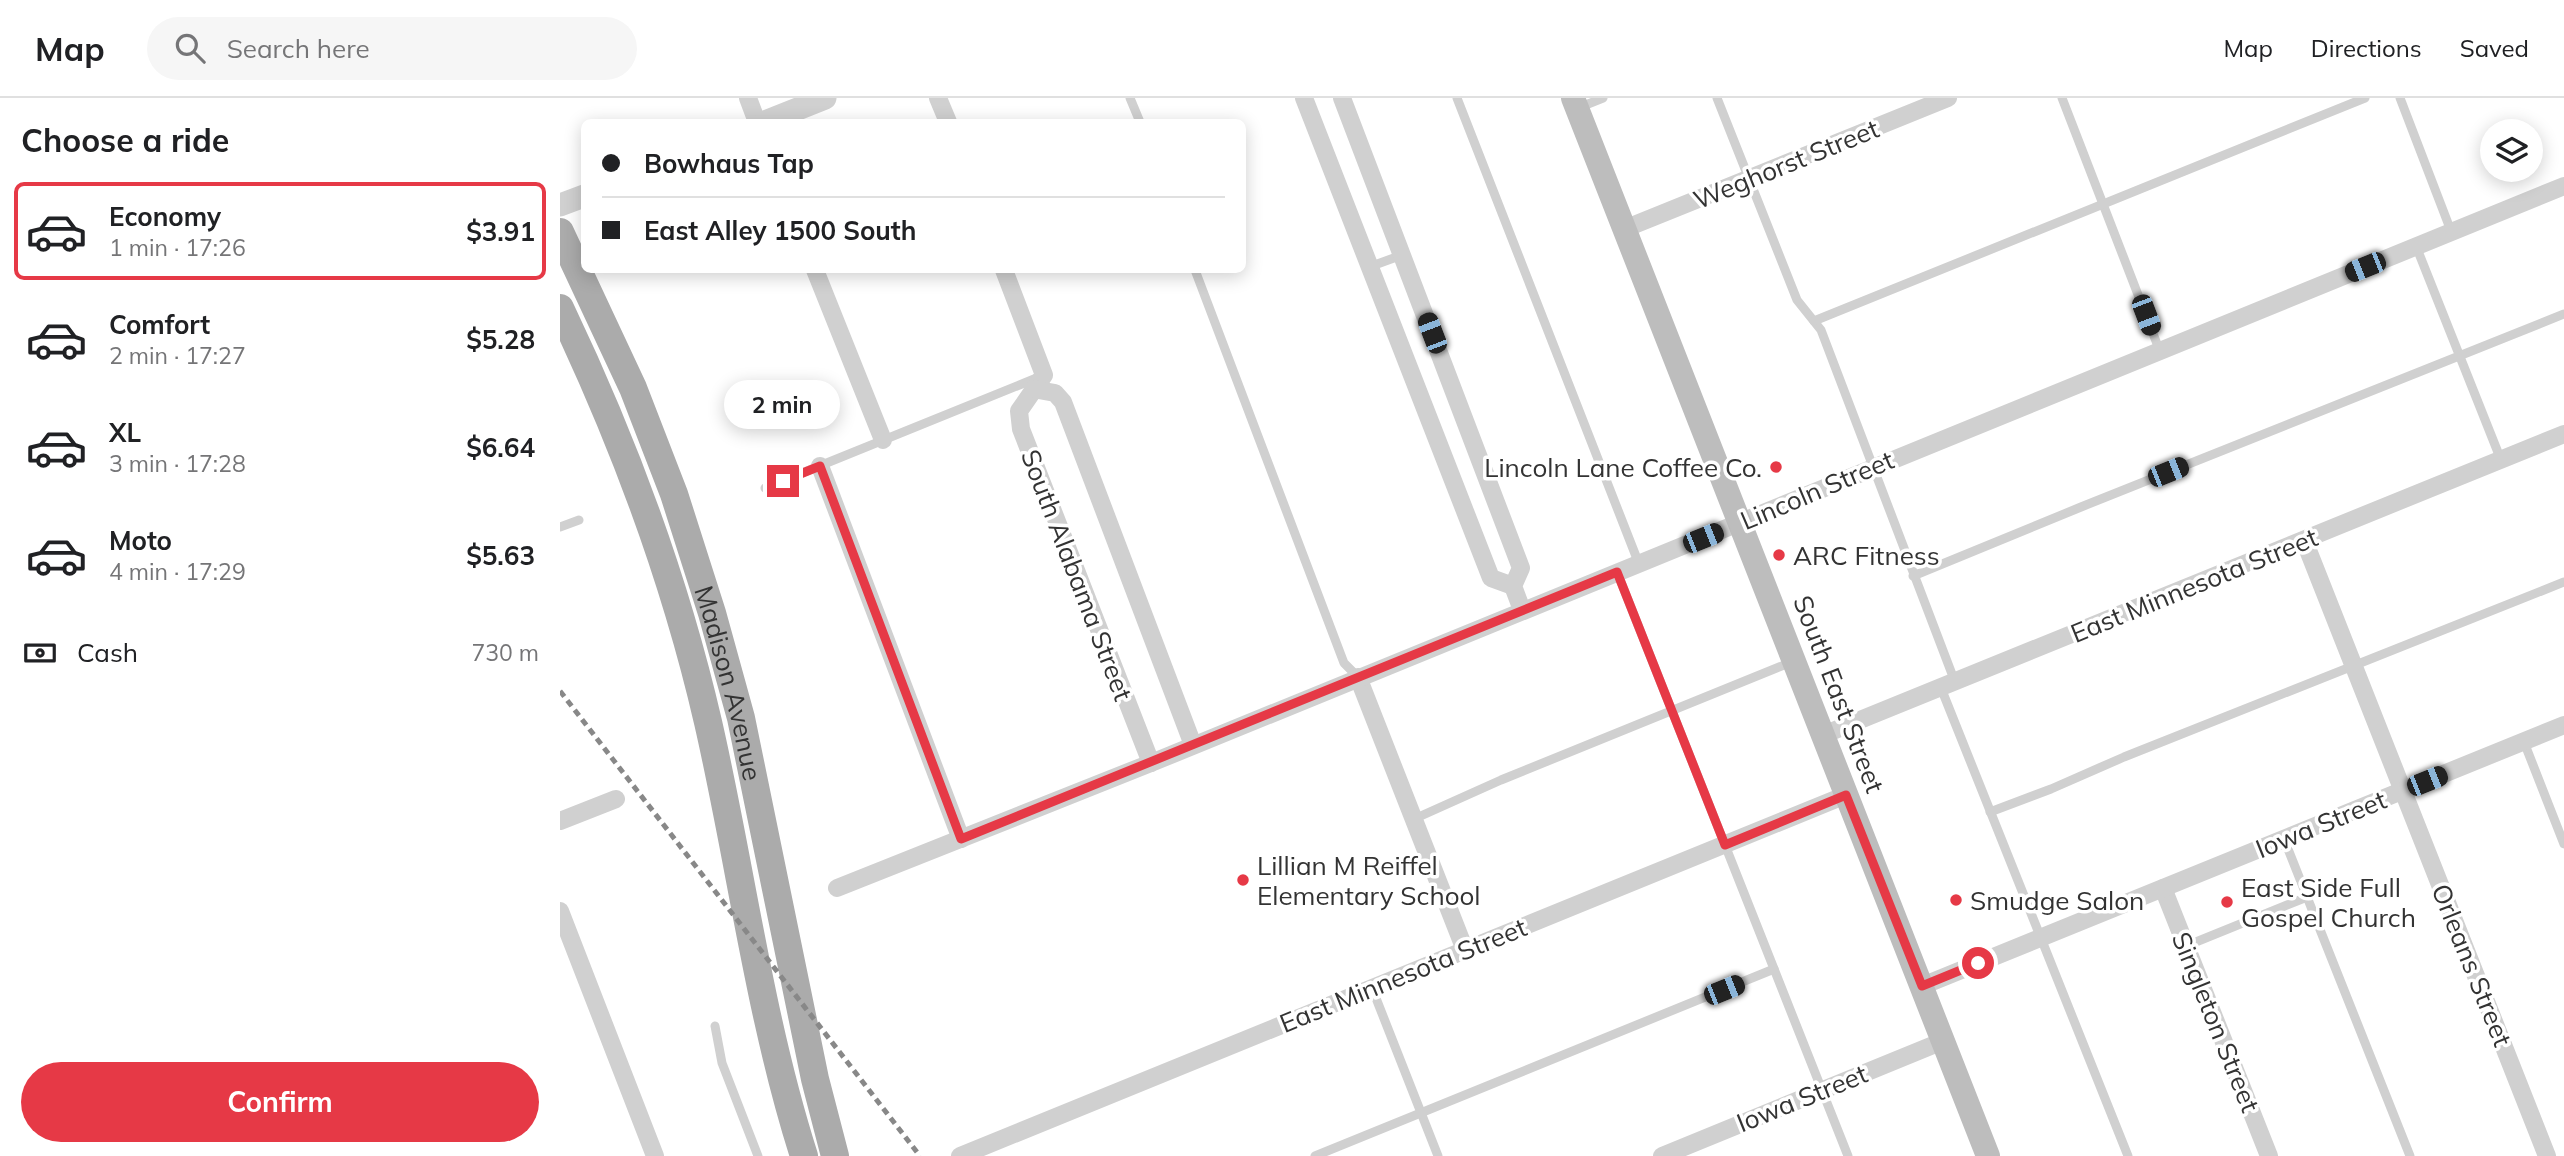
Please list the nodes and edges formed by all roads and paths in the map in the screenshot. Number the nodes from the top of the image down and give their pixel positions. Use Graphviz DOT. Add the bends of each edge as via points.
graph roads {
  1 [pos="748,98"];
  2 [pos="825,98"];
  3 [pos="938,98"];
  4 [pos="1130,98"];
  5 [pos="1304,98"];
  6 [pos="1342,98"];
  7 [pos="1457,98"];
  8 [pos="1603,98"];
  9 [pos="1717,98"];
  10 [pos="1948,98"];
  11 [pos="2062,98"];
  12 [pos="2365,98"];
  13 [pos="2400,98"];
  14 [pos="1575,103"];
  15 [pos="756,119"];
  16 [pos="772,119"];
  17 [pos="947,119"];
  18 [pos="1139,119"];
  19 [pos="1748,179"];
  20 [pos="2564,186"];
  21 [pos="581,197"];
  22 [pos="2103,204"];
  23 [pos="560,205"];
  24 [pos="1624,229"];
  25 [pos="2451,231"];
  26 [pos="560,232"];
  27 [pos="2416,246"];
  28 [pos="1402,255"];
  29 [pos="1369,267"];
  30 [pos="816,273"];
  31 [pos="1005,273"];
  32 [pos="1196,273"];
  33 [pos="560,308"];
  34 [pos="2564,314"];
  35 [pos="1814,321"];
  36 [pos="2159,349"];
  37 [pos="2460,356"];
  38 [pos="1039,382"];
  39 [pos="2564,434"];
  40 [pos="883,440"];
  41 [pos="2501,460"];
  42 [pos="820,466"];
  43 [pos="1872,467"];
  44 [pos="765,488"];
  45 [pos="579,520"];
  46 [pos="1740,522"];
  47 [pos="560,527"];
  48 [pos="2304,540"];
  49 [pos="1639,564"];
  50 [pos="1617,572"];
  51 [pos="1913,576"];
  52 [pos="2564,582"];
  53 [pos="1513,586"];
  54 [pos="1522,610"];
  55 [pos="1794,661"];
  56 [pos="2353,666"];
  57 [pos="1357,677"];
  58 [pos="1948,685"];
  59 [pos="1672,712"];
  60 [pos="2564,725"];
  61 [pos="1823,735"];
  62 [pos="2524,741"];
  63 [pos="1194,745"];
  64 [pos="1151,763"];
  65 [pos="2403,791"];
  66 [pos="1846,795"];
  67 [pos="616,799"];
  68 [pos="1990,812"];
  69 [pos="1414,819"];
  70 [pos="560,821"];
  71 [pos="961,839"];
  72 [pos="2284,839"];
  73 [pos="2564,844"];
  74 [pos="1725,845"];
  75 [pos="836,888"];
  76 [pos="2163,888"];
  77 [pos="2307,897"];
  78 [pos="560,911"];
  79 [pos="2041,938"];
  80 [pos="2186,946"];
  81 [pos="1465,950"];
  82 [pos="1774,969"];
  83 [pos="1922,986"];
  84 [pos="1372,988"];
  85 [pos="715,1026"];
  86 [pos="1943,1041"];
  87 [pos="1822,1090"];
  88 [pos="1421,1113"];
  89 [pos="655,1156"];
  90 [pos="758,1156"];
  91 [pos="804,1156"];
  92 [pos="835,1156"];
  93 [pos="960,1156"];
  94 [pos="1315,1156"];
  95 [pos="1438,1156"];
  96 [pos="1662,1156"];
  97 [pos="1848,1156"];
  98 [pos="1988,1156"];
  99 [pos="2128,1156"];
  100 [pos="2269,1156"];
  101 [pos="2410,1156"];
  102 [pos="2547,1156"];
  1 -- 15 [label="street"];
  2 -- 16 [label="street"];
  3 -- 17 [label="street"];
  4 -- 18 [label="lane"];
  5 -- 29 [label="street"];
  6 -- 28 [label="street"];
  7 -- 49 [label="lane"];
  8 -- 14 [label="lane"];
  9 -- 19 [label="lane"];
  10 -- 19 [label="street, Weghorst Street"];
  11 -- 22 [label="lane"];
  12 -- 22 [label="lane"];
  13 -- 25 [label="lane"];
  14 -- 24 [label="main road, South East Street"];
  19 -- 24 [label="street, Weghorst Street"];
  19 -- 35 [label="lane" via="1797,300"];
  20 -- 25 [label="street, Lincoln Street"];
  21 -- 23 [label="street"];
  22 -- 35 [label="lane"];
  22 -- 36 [label="lane"];
  24 -- 46 [label="main road, South East Street"];
  25 -- 27 [label="street, Lincoln Street"];
  26 -- 92 [label="main road, Madison Avenue" via="633,388 712,612 741,718"];
  27 -- 36 [label="street, Lincoln Street"];
  27 -- 37 [label="lane"];
  28 -- 29 [label="lane"];
  28 -- 53 [label="street" via="1521,568"];
  29 -- 53 [label="street" via="1490,578"];
  30 -- 40 [label="street"];
  31 -- 38 [label="street"];
  32 -- 57 [label="lane" via="1344,663"];
  33 -- 91 [label="main road, Madison Avenue" via="642,505 683,628 724,793 779,1064"];
  34 -- 37 [label="lane"];
  35 -- 43 [label="lane"];
  36 -- 43 [label="street, Lincoln Street"];
  37 -- 41 [label="lane"];
  37 -- 51 [label="lane"];
  38 -- 40 [label="lane"];
  38 -- 63 [label="street, South Alabama Street" via="1063,402"];
  38 -- 64 [label="street, South Alabama Street" via="1019,411 1021,429"];
  39 -- 41 [label="street, East Minnesota Street"];
  40 -- 42 [label="lane"];
  41 -- 48 [label="street, East Minnesota Street"];
  42 -- 44 [label="lane"];
  42 -- 71 [label="street"];
  43 -- 46 [label="street, Lincoln Street"];
  43 -- 51 [label="lane"];
  45 -- 47 [label="lane"];
  46 -- 49 [label="street, Lincoln Street"];
  46 -- 55 [label="main road, South East Street"];
  48 -- 56 [label="street, Orleans Street"];
  48 -- 58 [label="street, East Minnesota Street"];
  49 -- 50 [label="street, Lincoln Street"];
  50 -- 54 [label="street, Lincoln Street"];
  50 -- 59 [label="lane"];
  51 -- 58 [label="lane"];
  52 -- 56 [label="lane"];
  53 -- 54 [label="street"];
  54 -- 57 [label="street, Lincoln Street"];
  55 -- 59 [label="lane"];
  55 -- 61 [label="main road, South East Street"];
  56 -- 65 [label="street, Orleans Street"];
  56 -- 68 [label="lane"];
  57 -- 63 [label="street, Lincoln Street"];
  57 -- 69 [label="street"];
  58 -- 61 [label="street, East Minnesota Street"];
  58 -- 68 [label="lane"];
  59 -- 69 [label="lane"];
  59 -- 74 [label="lane"];
  60 -- 62 [label="street, Iowa Street"];
  61 -- 66 [label="main road, South East Street"];
  62 -- 65 [label="street, Iowa Street"];
  62 -- 73 [label="lane"];
  63 -- 64 [label="street, Lincoln Street"];
  64 -- 71 [label="street, Lincoln Street"];
  65 -- 72 [label="street, Iowa Street"];
  65 -- 102 [label="street, Orleans Street"];
  66 -- 74 [label="street, East Minnesota Street"];
  66 -- 83 [label="main road, South East Street"];
  67 -- 70 [label="street"];
  68 -- 79 [label="lane"];
  69 -- 81 [label="street"];
  71 -- 75 [label="street, Lincoln Street"];
  72 -- 76 [label="street, Iowa Street"];
  72 -- 77 [label="lane"];
  74 -- 81 [label="street, East Minnesota Street"];
  74 -- 82 [label="lane"];
  76 -- 79 [label="street, Iowa Street"];
  76 -- 80 [label="street, Singleton Street"];
  77 -- 80 [label="lane"];
  77 -- 101 [label="lane"];
  78 -- 89 [label="street" via="570,948"];
  79 -- 83 [label="street, Iowa Street"];
  79 -- 99 [label="lane"];
  80 -- 100 [label="street, Singleton Street"];
  81 -- 84 [label="street, East Minnesota Street"];
  82 -- 87 [label="lane"];
  82 -- 88 [label="lane"];
  83 -- 86 [label="main road, South East Street"];
  84 -- 88 [label="lane"];
  84 -- 93 [label="street, East Minnesota Street"];
  85 -- 90 [label="lane" via="722,1063"];
  86 -- 87 [label="street, Iowa Street"];
  86 -- 98 [label="main road, South East Street"];
  87 -- 96 [label="street, Iowa Street"];
  87 -- 97 [label="lane"];
  88 -- 94 [label="lane"];
  88 -- 95 [label="lane"];
}
